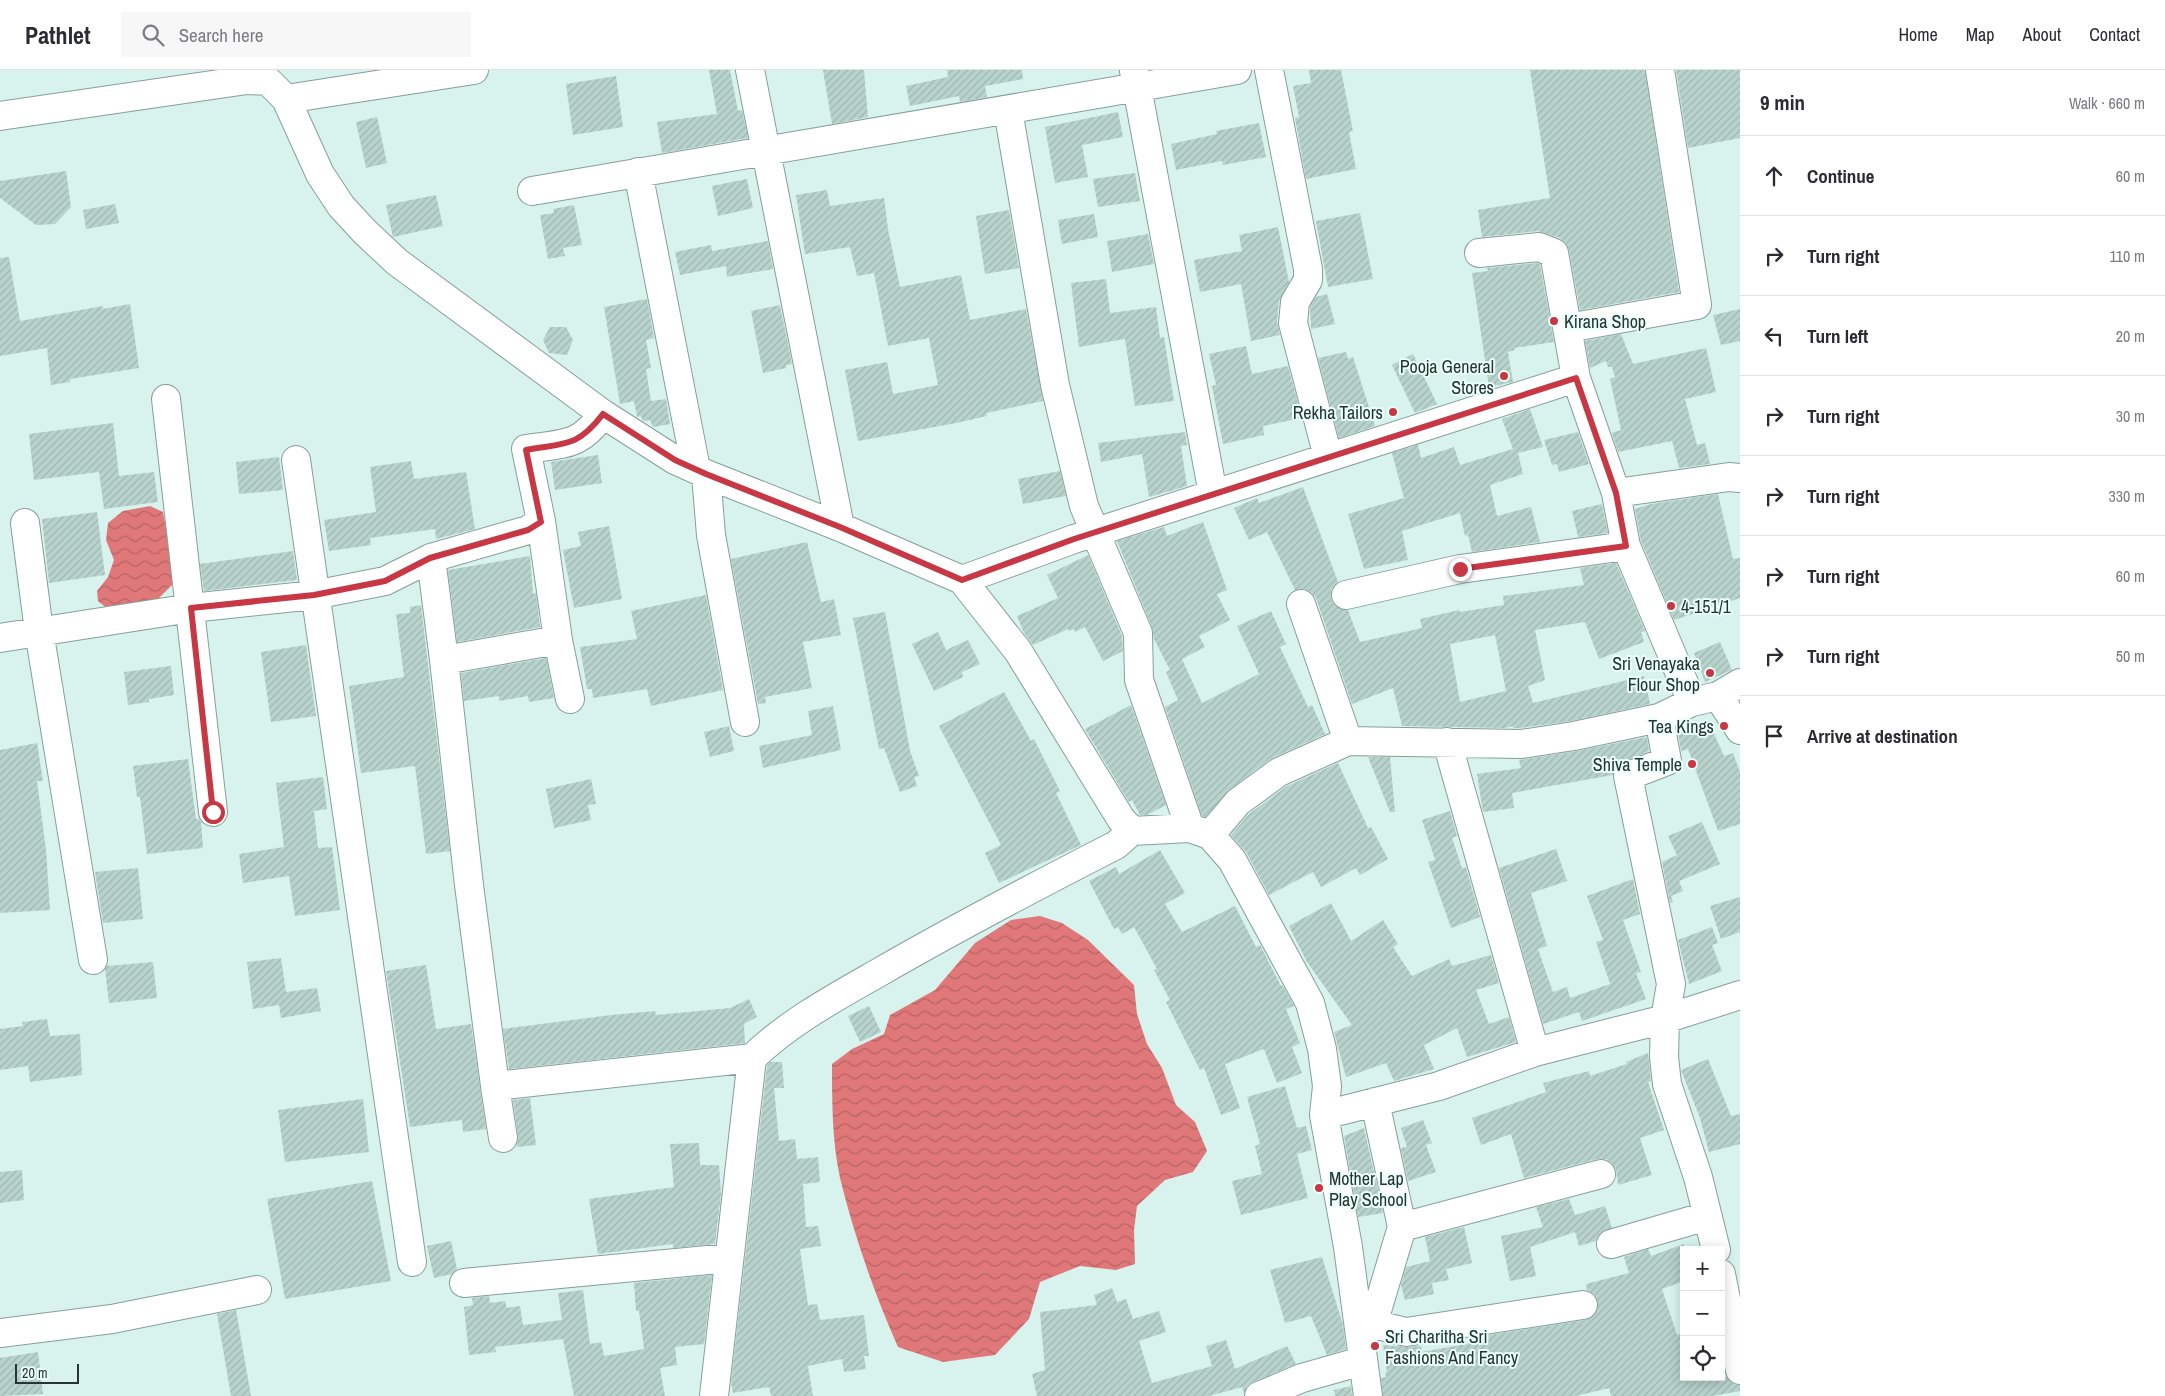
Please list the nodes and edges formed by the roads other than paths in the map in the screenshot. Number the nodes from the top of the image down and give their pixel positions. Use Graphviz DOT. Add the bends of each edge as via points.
graph roads {
  1 [pos="474,70"];
  2 [pos="750,70"];
  3 [pos="1237,70"];
  4 [pos="1269,70"];
  5 [pos="1660,70"];
  6 [pos="1135,79"];
  7 [pos="272,83"];
  8 [pos="1008,110"];
  9 [pos="0,116"];
  10 [pos="766,150"];
  11 [pos="638,172"];
  12 [pos="532,191"];
  13 [pos="1479,253"];
  14 [pos="1568,328"];
  15 [pos="1576,378"];
  16 [pos="166,399"];
  17 [pos="603,414"];
  18 [pos="1328,457"];
  19 [pos="296,460"];
  20 [pos="701,472"];
  21 [pos="1740,478"];
  22 [pos="1616,493"];
  23 [pos="1213,494"];
  24 [pos="541,522"];
  25 [pos="24,523"];
  26 [pos="840,527"];
  27 [pos="1094,533"];
  28 [pos="1626,546"];
  29 [pos="430,558"];
  30 [pos="962,580"];
  31 [pos="314,595"];
  32 [pos="1346,595"];
  33 [pos="1301,604"];
  34 [pos="191,608"];
  35 [pos="39,631"];
  36 [pos="0,638"];
  37 [pos="558,640"];
  38 [pos="444,660"];
  39 [pos="1729,689"];
  40 [pos="570,699"];
  41 [pos="1692,702"];
  42 [pos="1658,718"];
  43 [pos="745,722"];
  44 [pos="1740,730"];
  45 [pos="1348,741"];
  46 [pos="1447,742"];
  47 [pos="213,812"];
  48 [pos="1132,831"];
  49 [pos="1200,831"];
  50 [pos="92,960"];
  51 [pos="1740,996"];
  52 [pos="1665,1019"];
  53 [pos="1535,1052"];
  54 [pos="752,1058"];
  55 [pos="495,1086"];
  56 [pos="1374,1102"];
  57 [pos="1324,1115"];
  58 [pos="503,1138"];
  59 [pos="1601,1174"];
  60 [pos="1707,1216"];
  61 [pos="1402,1227"];
  62 [pos="1611,1244"];
  63 [pos="1715,1246"];
  64 [pos="729,1258"];
  65 [pos="412,1262"];
  66 [pos="464,1283"];
  67 [pos="257,1290"];
  68 [pos="1724,1291"];
  69 [pos="1583,1304"];
  70 [pos="0,1333"];
  71 [pos="1365,1341"];
  72 [pos="1740,1370"];
  73 [pos="714,1396"];
  74 [pos="1259,1396"];
  75 [pos="1368,1396"];
  1 -- 7 [label="street"];
  2 -- 10 [label="street"];
  3 -- 6 [label="street"];
  4 -- 18 [label="street" via="1308,269 1308,280 1295,302 1293,323"];
  5 -- 14 [label="street" via="1698,305"];
  6 -- 8 [label="street"];
  6 -- 23 [label="street"];
  7 -- 9 [label="street" via="247,80"];
  7 -- 17 [label="street" via="320,174 341,206 365,232 397,262"];
  8 -- 10 [label="street"];
  8 -- 27 [label="street" via="1055,385 1084,506"];
  10 -- 11 [label="street"];
  10 -- 26 [label="street"];
  11 -- 12 [label="street"];
  11 -- 20 [label="street"];
  13 -- 14 [label="street" via="1540,247 1554,253"];
  14 -- 15 [label="street"];
  15 -- 18 [label="street"];
  15 -- 22 [label="street"];
  16 -- 34 [label="street"];
  17 -- 20 [label="street" via="675,460"];
  17 -- 24 [label="street" via="589,432 574,442 526,450"];
  18 -- 23 [label="street"];
  19 -- 31 [label="street"];
  20 -- 26 [label="street"];
  20 -- 43 [label="street"];
  21 -- 22 [label="street"];
  22 -- 28 [label="street"];
  23 -- 27 [label="street"];
  24 -- 29 [label="street" via="528,530"];
  24 -- 37 [label="street"];
  25 -- 35 [label="street"];
  26 -- 30 [label="street"];
  27 -- 30 [label="street"];
  27 -- 49 [label="street" via="1138,632 1139,680"];
  28 -- 32 [label="street" via="1460,569"];
  28 -- 41 [label="street"];
  29 -- 31 [label="street" via="385,581"];
  29 -- 38 [label="street"];
  30 -- 48 [label="street" via="1018,651 1121,819"];
  31 -- 34 [label="street"];
  31 -- 65 [label="street"];
  33 -- 45 [label="street"];
  34 -- 35 [label="street"];
  34 -- 47 [label="street"];
  35 -- 36 [label="street"];
  35 -- 50 [label="street"];
  37 -- 38 [label="street"];
  37 -- 40 [label="street"];
  38 -- 55 [label="street"];
  39 -- 41 [label="street"];
  39 -- 44 [label="street"];
  41 -- 42 [label="street"];
  42 -- 46 [label="street" via="1521,744"];
  42 -- 52 [label="street" via="1667,761 1628,776 1671,984"];
  45 -- 46 [label="street"];
  45 -- 49 [label="street" via="1279,772"];
  46 -- 53 [label="street"];
  48 -- 49 [label="street"];
  48 -- 54 [label="street" via="1116,845 949,931 827,1002 770,1040"];
  49 -- 57 [label="street" via="1232,860 1310,1003 1322,1049 1327,1086"];
  51 -- 52 [label="street"];
  52 -- 53 [label="street"];
  52 -- 60 [label="street" via="1667,1084 1698,1177"];
  53 -- 56 [label="street" via="1439,1086"];
  54 -- 55 [label="street"];
  54 -- 64 [label="street"];
  55 -- 58 [label="street"];
  56 -- 57 [label="street"];
  56 -- 61 [label="street"];
  57 -- 71 [label="street"];
  59 -- 61 [label="street"];
  60 -- 62 [label="street"];
  60 -- 63 [label="street"];
  61 -- 71 [label="street"];
  64 -- 66 [label="street"];
  64 -- 73 [label="street"];
  67 -- 70 [label="street" via="112,1318"];
  68 -- 72 [label="street"];
  69 -- 71 [label="street"];
  71 -- 74 [label="street" via="1302,1378"];
  71 -- 75 [label="street"];
}
